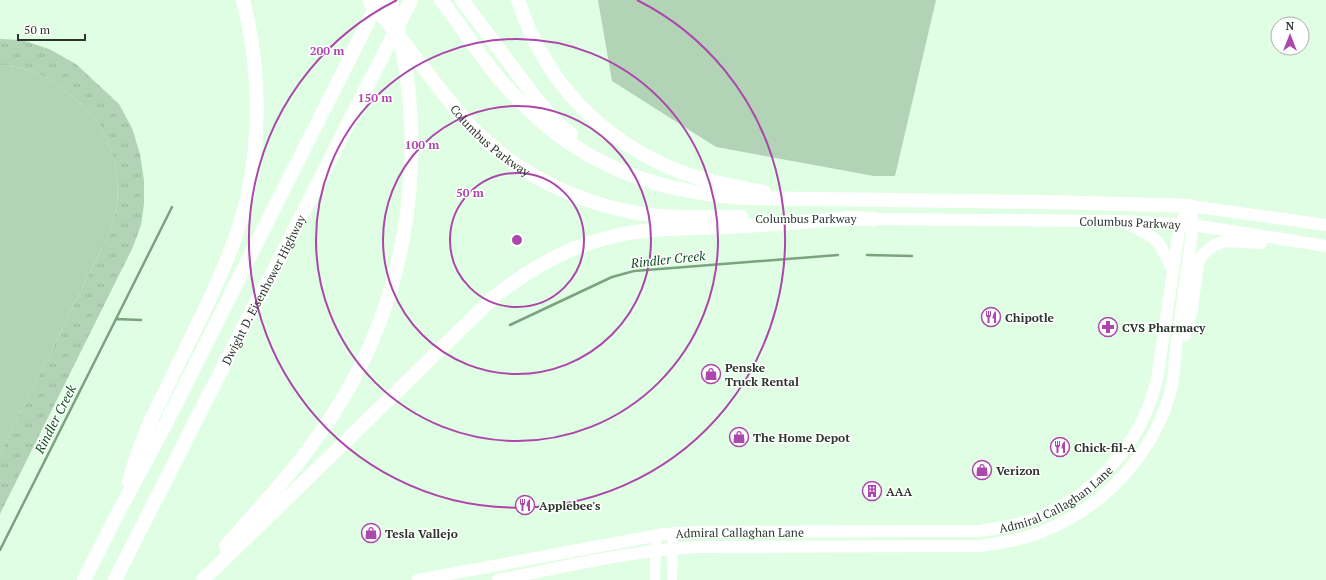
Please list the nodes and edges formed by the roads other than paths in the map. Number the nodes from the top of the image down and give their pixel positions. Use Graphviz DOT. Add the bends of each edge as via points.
graph roads {
  1 [pos="243,0"];
  2 [pos="390,0"];
  3 [pos="462,0"];
  4 [pos="518,0"];
  5 [pos="372,1"];
  6 [pos="444,3"];
  7 [pos="407,6"];
  8 [pos="627,174"];
  9 [pos="793,199"];
  10 [pos="1190,206"];
  11 [pos="855,218"];
  12 [pos="874,218"];
  13 [pos="1122,221"];
  14 [pos="1180,224"];
  15 [pos="1194,225"];
  16 [pos="1326,225"];
  17 [pos="1326,246"];
  18 [pos="1174,270"];
  19 [pos="1173,374"];
  20 [pos="121,507"];
  21 [pos="673,534"];
  22 [pos="656,535"];
  23 [pos="673,548"];
  24 [pos="656,550"];
  25 [pos="84,580"];
  26 [pos="116,580"];
  27 [pos="197,580"];
  28 [pos="203,580"];
  29 [pos="418,580"];
  30 [pos="498,580"];
  31 [pos="655,580"];
  32 [pos="672,580"];
  1 -- 20 [label="highway" via="252,49 256,110 252,164 242,216 214,287 148,427"];
  2 -- 27 [label="highway" via="405,62 410,96 412,171 401,250 385,309 361,365 320,433 277,488"];
  3 -- 8 [label="highway" via="550,116"];
  4 -- 9 [label="highway" via="535,44 559,82 585,112 619,139 647,156 683,172"];
  5 -- 11 [label="highway, Columbus Parkway" via="453,106 479,134 510,160 563,191 600,204 659,216"];
  5 -- 20 [label="highway" via="368,22 159,437"];
  6 -- 8 [label="highway, Columbus Parkway" via="502,81 544,124 574,146"];
  7 -- 26 [label="highway, Dwight D. Eisenhower Highway"];
  8 -- 9 [label="highway, Columbus Parkway" via="664,186 705,194"];
  9 -- 10 [label="highway, Columbus Parkway"];
  10 -- 14 [label="main road, Admiral Callaghan Lane"];
  10 -- 15 [label="main road, Admiral Callaghan Lane"];
  10 -- 16 [label="main road, Columbus Parkway"];
  11 -- 12 [label="highway, Columbus Parkway"];
  11 -- 28 [label="highway" via="637,232 580,245 540,264 493,298"];
  12 -- 13 [label="main road, Columbus Parkway"];
  13 -- 14 [label="main road, Columbus Parkway"];
  13 -- 18 [label="main road" via="1158,242"];
  14 -- 15 [label="main road, Columbus Parkway"];
  14 -- 18 [label="main road, Admiral Callaghan Lane"];
  15 -- 17 [label="main road, Columbus Parkway"];
  15 -- 19 [label="main road, Admiral Callaghan Lane"];
  17 -- 19 [label="main road" via="1225,241 1202,255 1198,263 1192,309"];
  18 -- 21 [label="main road, Admiral Callaghan Lane" via="1154,393 1144,418 1131,442 1105,473 1083,492 1058,508 1020,524 979,531"];
  19 -- 23 [label="main road, Admiral Callaghan Lane" via="1168,398 1158,424 1143,450 1116,484 1066,521 1039,533 1010,542 966,546"];
  20 -- 25 [label="highway"];
  21 -- 22 [label="main road, Admiral Callaghan Lane"];
  21 -- 23 [label="street"];
  22 -- 24 [label="street"];
  22 -- 29 [label="main road, Admiral Callaghan Lane"];
  23 -- 24 [label="main road, Admiral Callaghan Lane"];
  23 -- 32 [label="street"];
  24 -- 30 [label="main road, Admiral Callaghan Lane"];
  24 -- 31 [label="street"];
}
